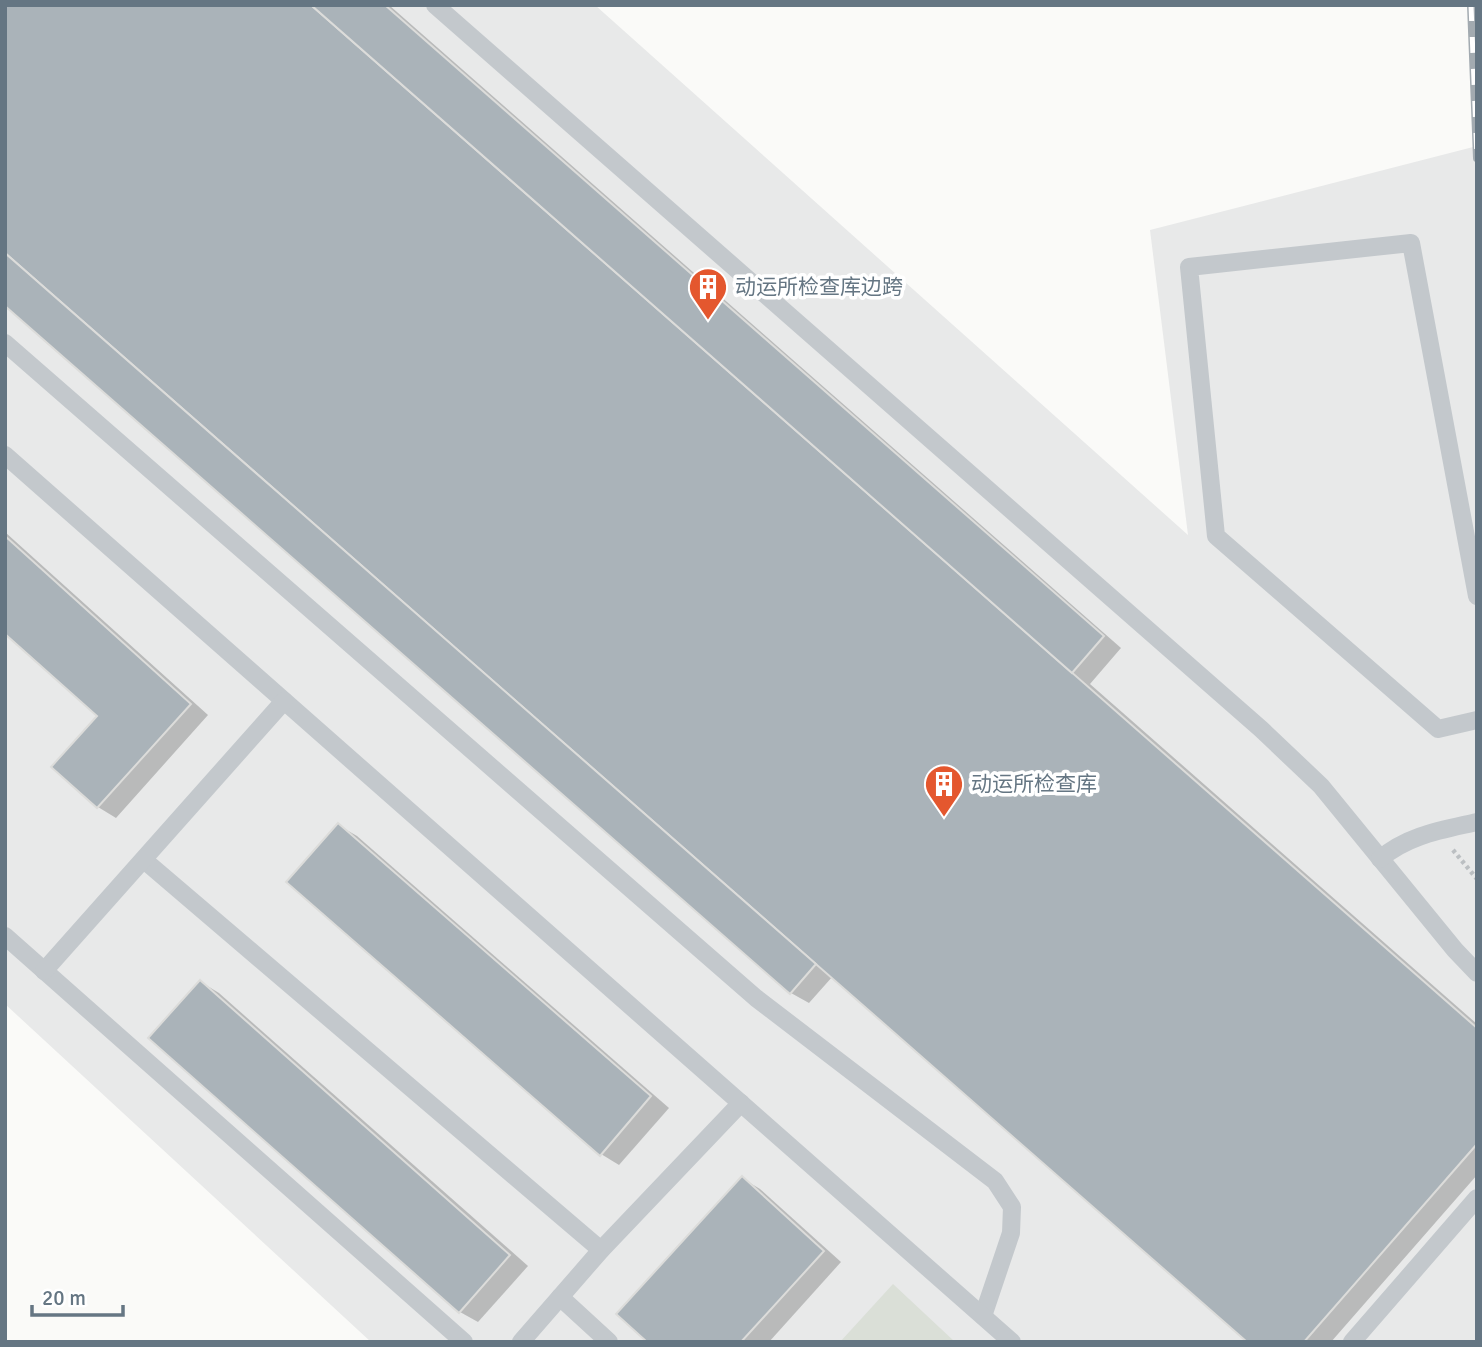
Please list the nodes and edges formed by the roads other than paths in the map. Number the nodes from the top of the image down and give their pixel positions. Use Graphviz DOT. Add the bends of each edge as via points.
graph roads {
  1 [pos="435,5"];
  2 [pos="5,343"];
  3 [pos="5,456"];
  4 [pos="1477,596"];
  5 [pos="284,701"];
  6 [pos="1477,720"];
  7 [pos="1477,821"];
  8 [pos="1380,859"];
  9 [pos="144,860"];
  10 [pos="5,936"];
  11 [pos="44,971"];
  12 [pos="1477,973"];
  13 [pos="741,1103"];
  14 [pos="1477,1198"];
  15 [pos="601,1250"];
  16 [pos="560,1297"];
  17 [pos="983,1316"];
  18 [pos="464,1342"];
  19 [pos="521,1342"];
  20 [pos="609,1342"];
  21 [pos="1012,1342"];
  22 [pos="1352,1342"];
  1 -- 8 [label="lane" via="1261,729 1321,786"];
  2 -- 17 [label="lane" via="756,998 995,1181 1012,1207 1011,1233"];
  3 -- 5 [label="lane"];
  4 -- 6 [label="lane" via="1411,243 1189,267 1216,536 1438,729"];
  5 -- 9 [label="lane"];
  5 -- 13 [label="lane"];
  7 -- 8 [label="lane" via="1411,838"];
  8 -- 12 [label="lane"];
  9 -- 11 [label="lane"];
  9 -- 15 [label="lane"];
  10 -- 11 [label="lane"];
  11 -- 18 [label="lane"];
  13 -- 15 [label="lane"];
  13 -- 17 [label="lane"];
  14 -- 22 [label="lane"];
  15 -- 16 [label="lane"];
  16 -- 19 [label="lane"];
  16 -- 20 [label="lane"];
  17 -- 21 [label="lane"];
}
